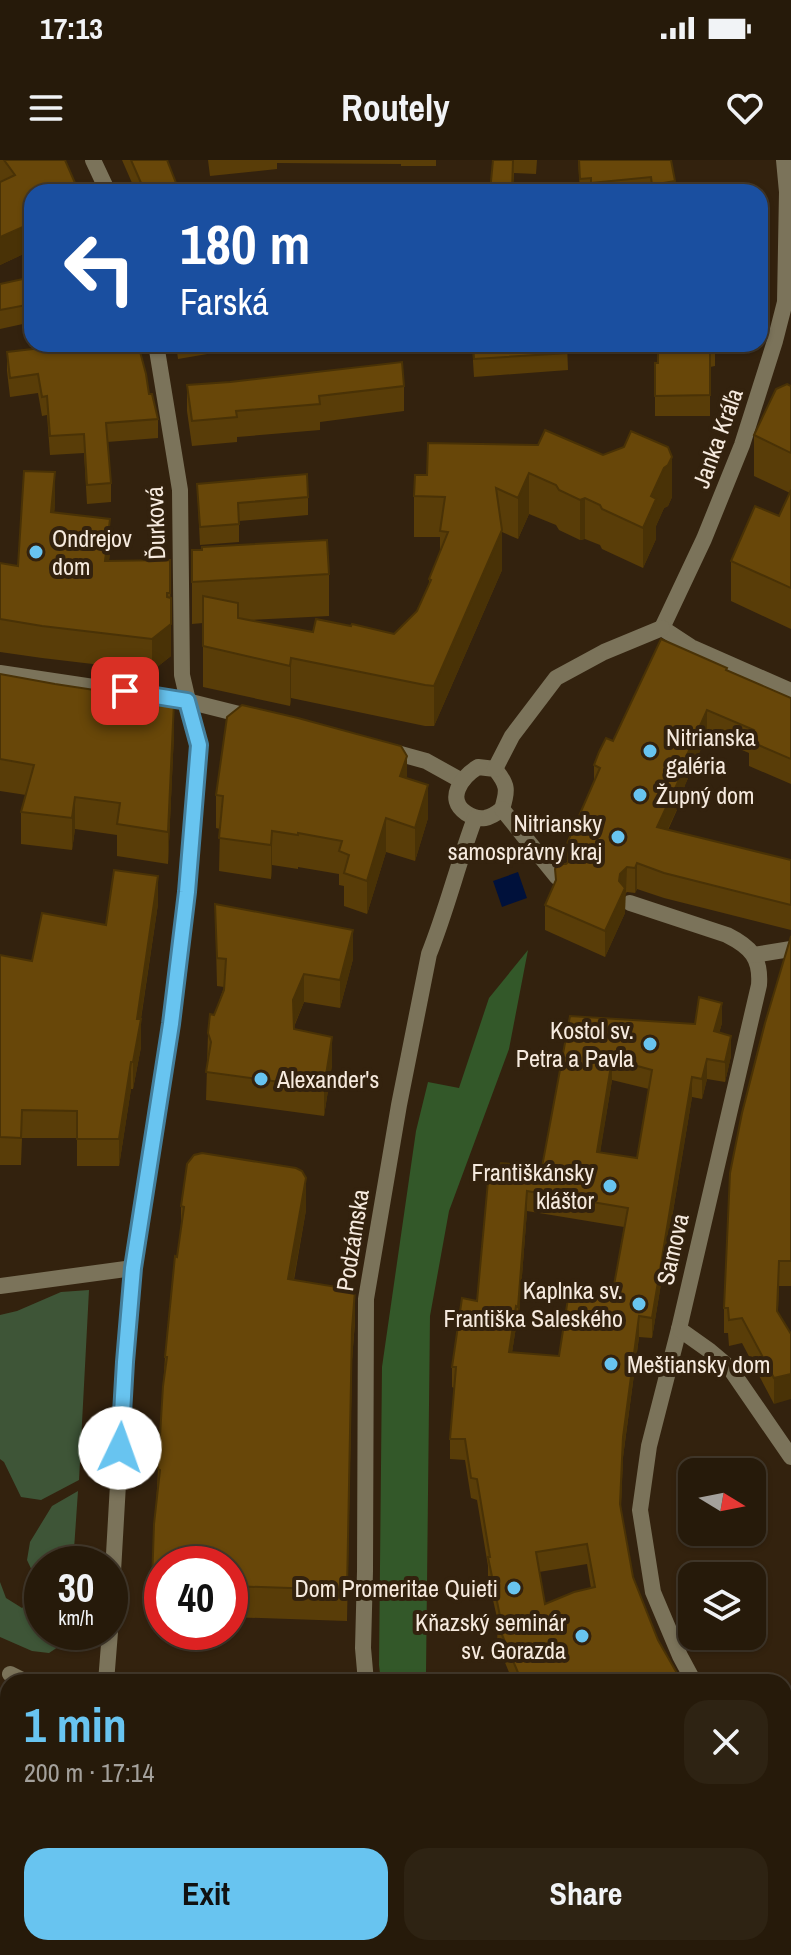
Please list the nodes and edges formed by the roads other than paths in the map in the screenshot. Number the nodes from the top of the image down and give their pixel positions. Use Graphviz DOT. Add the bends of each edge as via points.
graph roads {
  1 [pos="93,160"];
  2 [pos="784,160"];
  3 [pos="104,184"];
  4 [pos="788,302"];
  5 [pos="157,352"];
  6 [pos="662,628"];
  7 [pos="0,673"];
  8 [pos="791,691"];
  9 [pos="187,701"];
  10 [pos="273,721"];
  11 [pos="365,745"];
  12 [pos="495,769"];
  13 [pos="462,781"];
  14 [pos="502,809"];
  15 [pos="475,818"];
  16 [pos="563,879"];
  17 [pos="630,903"];
  18 [pos="791,949"];
  19 [pos="754,955"];
  20 [pos="133,1268"];
  21 [pos="0,1286"];
  22 [pos="679,1329"];
  23 [pos="791,1457"];
  24 [pos="114,1546"];
  25 [pos="109,1650"];
  26 [pos="107,1674"];
  27 [pos="365,1674"];
  28 [pos="690,1674"];
  1 -- 3 [label="street"];
  2 -- 4 [label="street, Janka Kráľa"];
  4 -- 6 [label="street, Janka Kráľa" via="742,445"];
  5 -- 9 [label="street, Ďurková" via="180,490 182,675"];
  6 -- 8 [label="street" via="691,647"];
  6 -- 12 [label="street" via="556,678 512,736"];
  7 -- 9 [label="street"];
  9 -- 10 [label="street"];
  9 -- 20 [label="street, Ďurková" via="199,745 187,892"];
  11 -- 13 [label="street" via="426,761"];
  12 -- 13 [label="street" via="478,767"];
  12 -- 14 [label="street" via="507,793"];
  13 -- 15 [label="street" via="457,803"];
  14 -- 15 [label="street" via="488,818"];
  14 -- 16 [label="street"];
  15 -- 27 [label="street, Podzámska" via="429,954 366,1299"];
  17 -- 19 [label="street" via="727,935"];
  18 -- 19 [label="street"];
  19 -- 22 [label="street, Samova" via="759,985"];
  20 -- 21 [label="street"];
  20 -- 24 [label="street, Ďurková"];
  22 -- 23 [label="street" via="729,1367"];
  22 -- 28 [label="street, Samova" via="649,1446 640,1510 653,1592"];
  25 -- 26 [label="street"];
}
